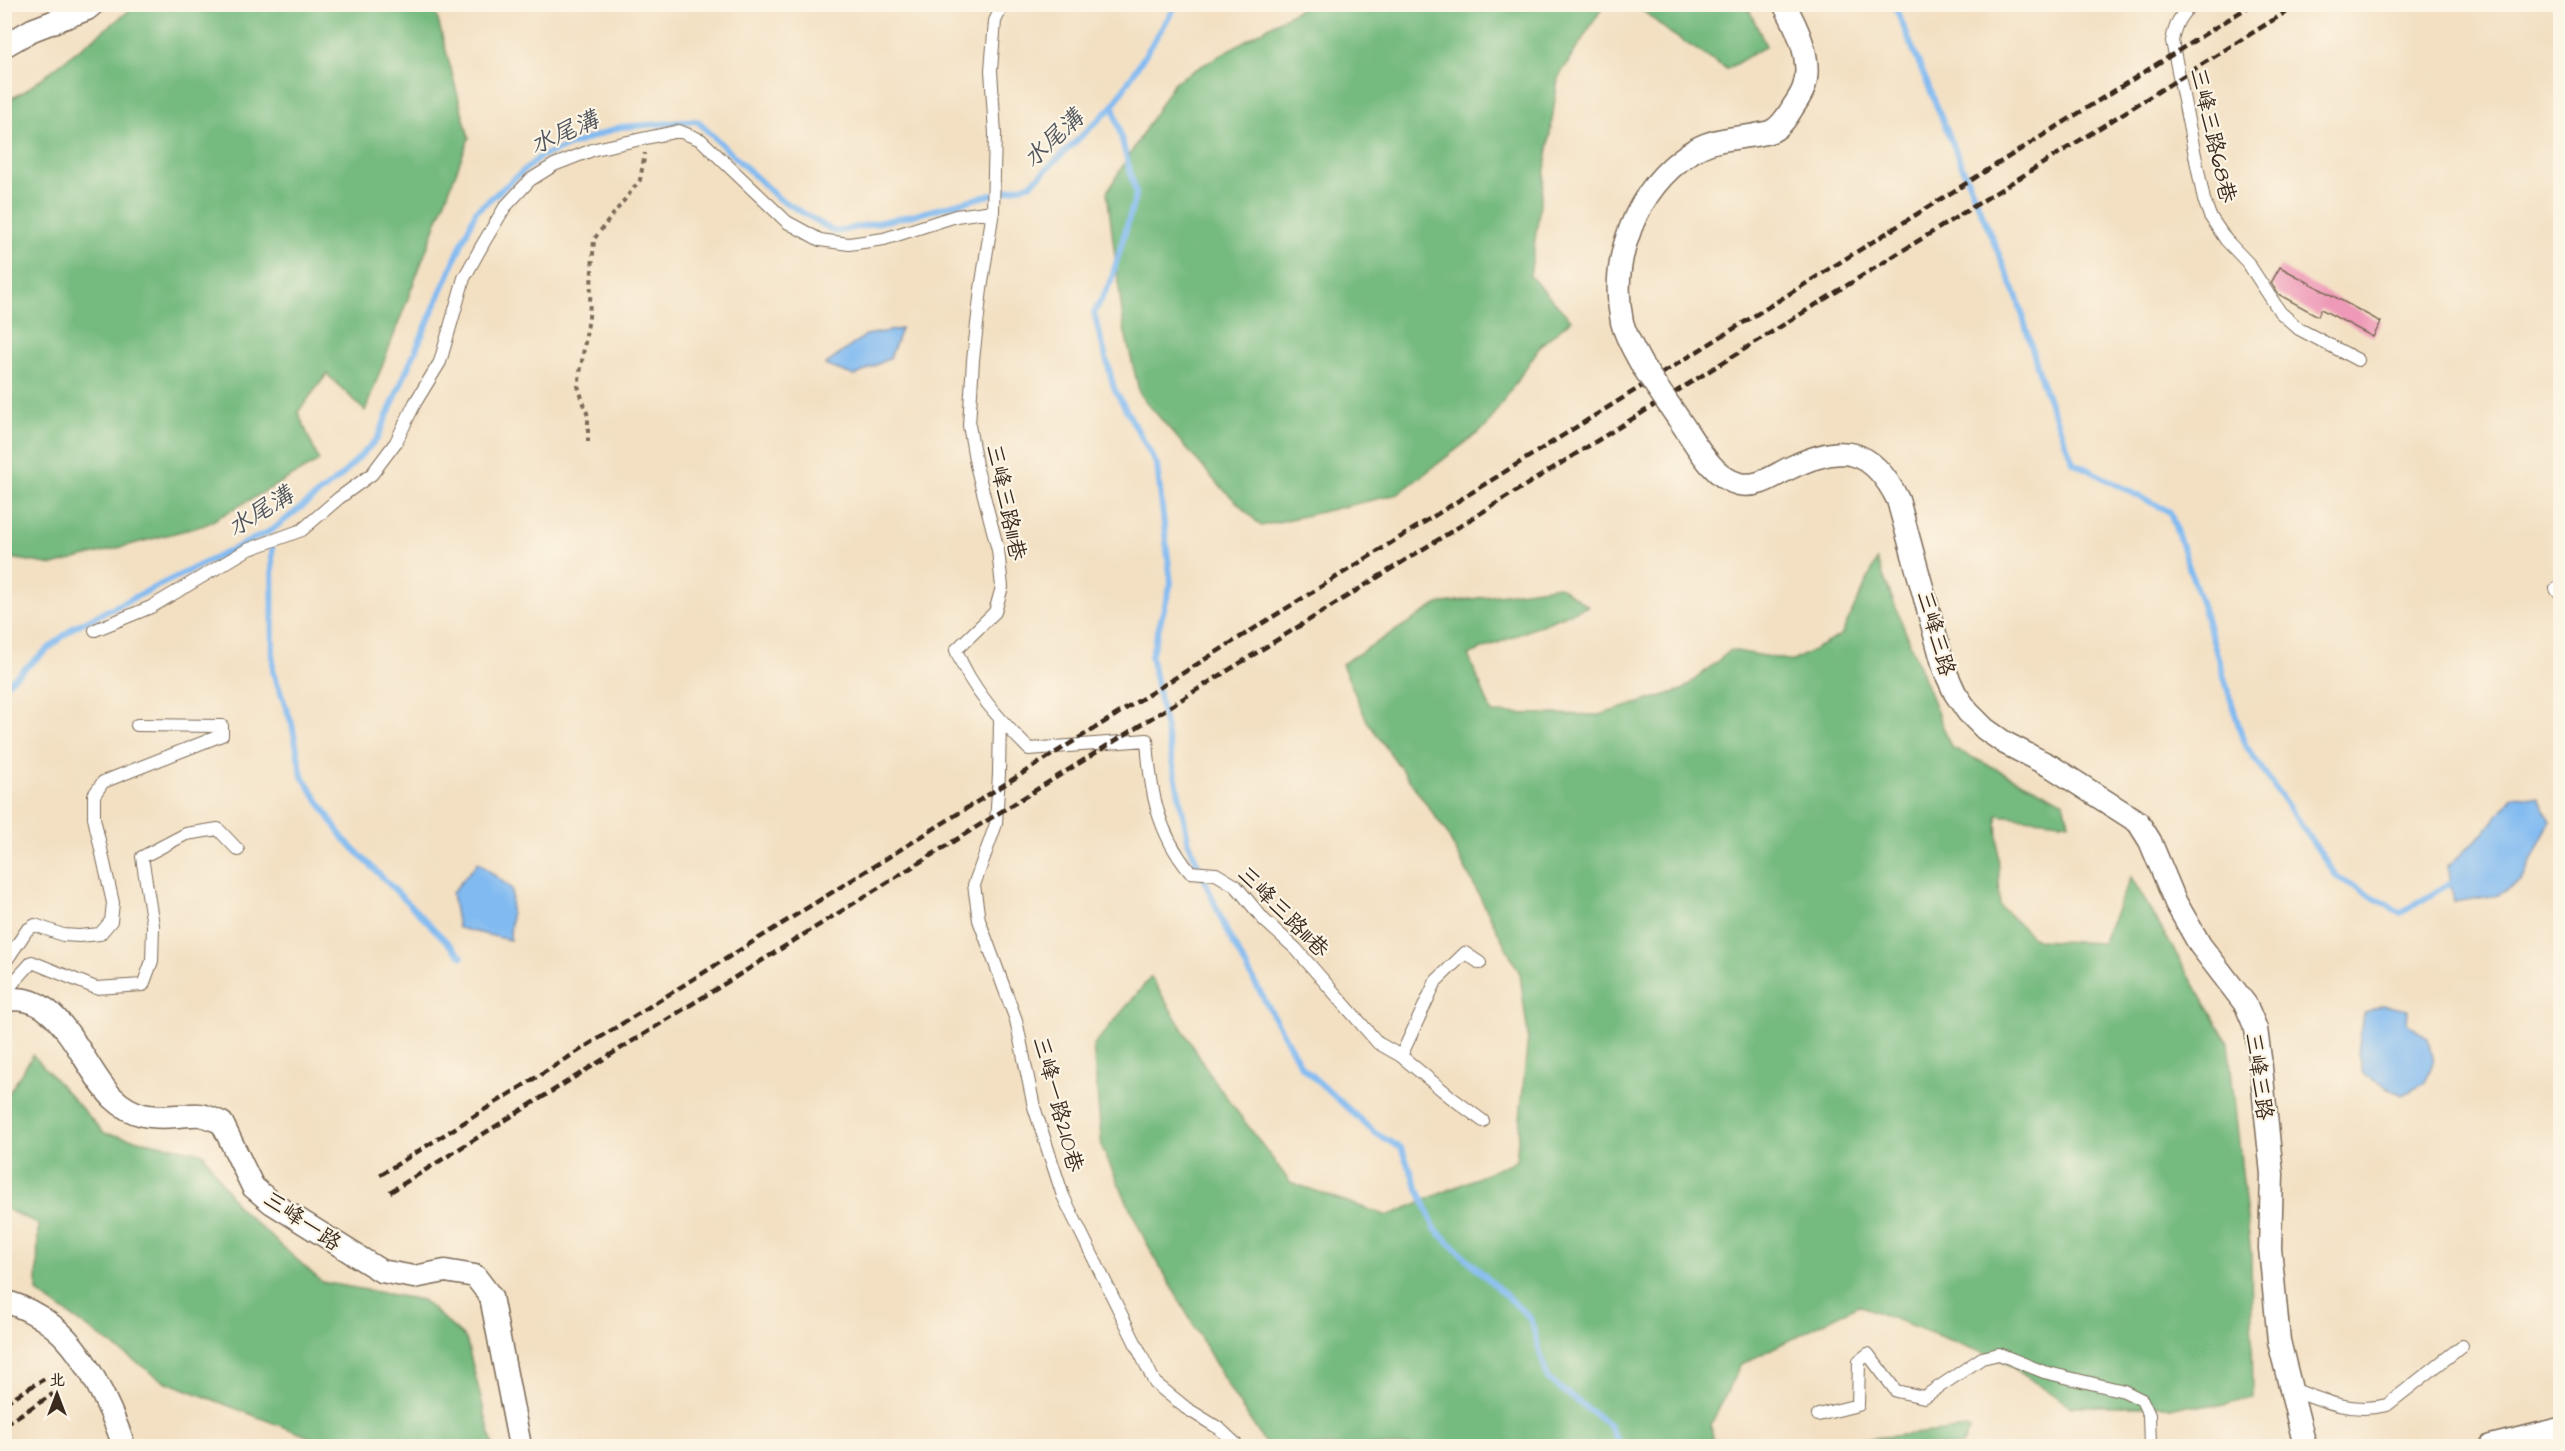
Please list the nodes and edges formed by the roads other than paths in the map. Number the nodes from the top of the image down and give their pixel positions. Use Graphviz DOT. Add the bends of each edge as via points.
graph roads {
  1 [pos="93,4"];
  2 [pos="1003,4"];
  3 [pos="1784,4"];
  4 [pos="2193,4"];
  5 [pos="4,46"];
  6 [pos="993,209"];
  7 [pos="2358,360"];
  8 [pos="95,630"];
  9 [pos="1000,720"];
  10 [pos="137,724"];
  11 [pos="238,850"];
  12 [pos="1480,963"];
  13 [pos="4,964"];
  14 [pos="4,993"];
  15 [pos="4,1001"];
  16 [pos="1401,1056"];
  17 [pos="1483,1121"];
  18 [pos="4,1301"];
  19 [pos="2462,1346"];
  20 [pos="2290,1388"];
  21 [pos="1818,1415"];
  22 [pos="2560,1430"];
  23 [pos="124,1446"];
  24 [pos="520,1446"];
  25 [pos="1238,1446"];
  26 [pos="2150,1446"];
  27 [pos="2306,1446"];
  28 [pos="2491,1446"];
  1 -- 5 [label="street"];
  2 -- 6 [label="lane, 三峰三路111巷" via="995,21 991,70 995,134"];
  3 -- 20 [label="street, 三峰三路, bridge" via="1802,45 1804,87 1786,118 1772,131 1712,141 1689,153 1653,188 1621,256 1618,290 1629,342 1716,471 1739,484 1763,483 1791,467 1835,452 1856,454 1874,464 1898,500 1945,671 1968,712 2005,743 2052,767 2138,822 2188,924 2246,1005 2256,1029 2272,1174 2273,1293"];
  4 -- 7 [label="lane, 三峰三路68巷" via="2182,13 2172,41 2210,216 2248,262 2280,312 2299,328"];
  6 -- 8 [label="lane" via="956,216 885,239 849,244 820,240 788,222 701,140 679,131 595,149 554,165 530,180 506,207 464,278 440,362 396,442 372,474 302,530 247,550 151,607"];
  6 -- 9 [label="lane, 三峰三路111巷" via="978,309 969,425 998,550 1002,587 995,612 956,650 965,673"];
  9 -- 16 [label="lane, 三峰三路111巷" via="1029,749 1147,740 1156,813 1174,853 1190,872 1216,874 1236,886 1378,1043"];
  9 -- 25 [label="lane, 三峰一路210巷" via="996,825 974,885 979,920 1016,1020 1034,1107 1055,1174 1155,1383"];
  10 -- 13 [label="lane" via="222,726 222,735 103,782 94,795 94,818 113,903 111,921 100,934 79,936 35,925 27,930"];
  11 -- 14 [label="lane" via="218,830 186,834 142,857 153,925 152,961 143,985 96,988 32,962"];
  12 -- 16 [label="lane" via="1465,953 1436,981"];
  15 -- 24 [label="street, 三峰一路" via="18,997 42,1007 64,1024 94,1076 114,1099 139,1116 199,1115 222,1123 253,1186 272,1203 381,1271 414,1277 445,1271 475,1276 490,1297"];
  16 -- 17 [label="lane, 三峰三路111巷"];
  18 -- 23 [label="street" via="52,1324 74,1348 116,1423"];
  19 -- 20 [label="lane" via="2387,1405 2354,1409"];
  20 -- 27 [label="street, 三峰三路"];
  21 -- 26 [label="lane" via="1858,1405 1859,1361 1868,1354 1896,1391 1924,1397 1982,1358 1999,1354 2044,1372 2124,1391 2142,1400 2149,1415"];
  22 -- 28 [label="street"];
}
